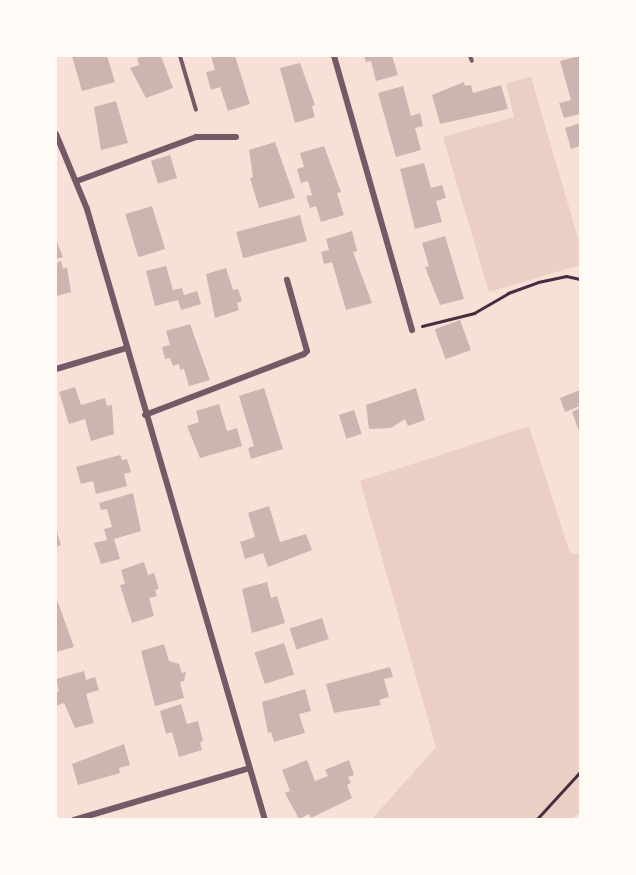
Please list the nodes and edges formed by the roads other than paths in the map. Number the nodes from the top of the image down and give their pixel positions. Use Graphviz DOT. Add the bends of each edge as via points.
graph roads {
  1 [pos="180,56"];
  2 [pos="334,56"];
  3 [pos="470,56"];
  4 [pos="472,62"];
  5 [pos="196,110"];
  6 [pos="56,134"];
  7 [pos="236,137"];
  8 [pos="77,181"];
  9 [pos="287,280"];
  10 [pos="412,330"];
  11 [pos="127,348"];
  12 [pos="56,369"];
  13 [pos="145,415"];
  14 [pos="249,768"];
  15 [pos="74,819"];
  16 [pos="265,819"];
  1 -- 5 [label="lane"];
  2 -- 10 [label="street"];
  3 -- 4 [label="lane"];
  6 -- 8 [label="street"];
  7 -- 8 [label="street" via="195,137"];
  8 -- 11 [label="street"];
  9 -- 13 [label="street" via="307,351 304,354"];
  11 -- 12 [label="street"];
  11 -- 13 [label="street"];
  13 -- 14 [label="street"];
  14 -- 15 [label="street"];
  14 -- 16 [label="street"];
}
